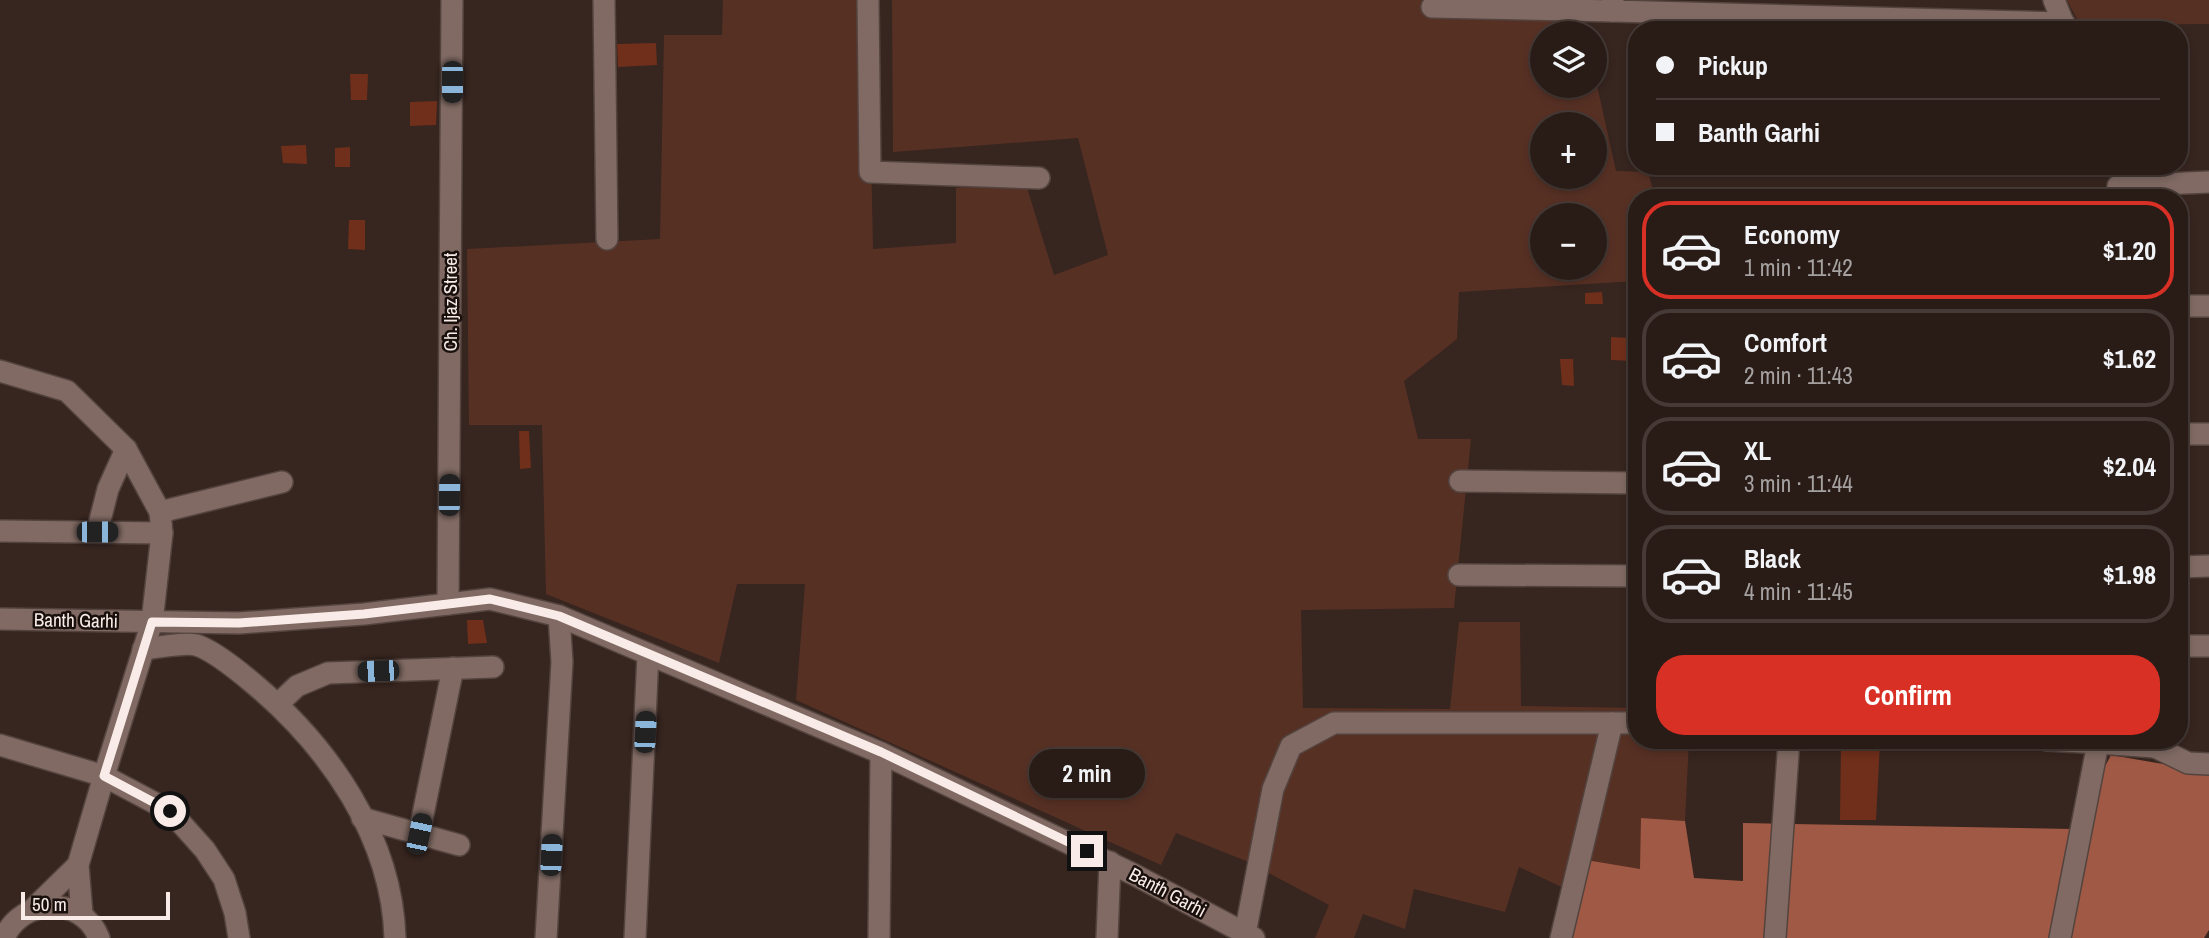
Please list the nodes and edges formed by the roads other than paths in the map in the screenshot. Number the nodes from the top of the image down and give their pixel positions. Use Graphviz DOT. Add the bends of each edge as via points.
graph roads {
  1 [pos="453,0"];
  2 [pos="604,0"];
  3 [pos="868,0"];
  4 [pos="2054,0"];
  5 [pos="1504,4"];
  6 [pos="1613,6"];
  7 [pos="1432,7"];
  8 [pos="1952,21"];
  9 [pos="2063,21"];
  10 [pos="1039,178"];
  11 [pos="2209,182"];
  12 [pos="2116,183"];
  13 [pos="607,239"];
  14 [pos="2188,306"];
  15 [pos="2209,306"];
  16 [pos="0,371"];
  17 [pos="2188,434"];
  18 [pos="2209,434"];
  19 [pos="126,449"];
  20 [pos="1460,481"];
  21 [pos="282,482"];
  22 [pos="1628,483"];
  23 [pos="161,523"];
  24 [pos="0,531"];
  25 [pos="97,532"];
  26 [pos="2209,566"];
  27 [pos="2188,567"];
  28 [pos="1459,575"];
  29 [pos="1628,576"];
  30 [pos="448,604"];
  31 [pos="559,616"];
  32 [pos="0,619"];
  33 [pos="152,622"];
  34 [pos="2188,646"];
  35 [pos="2209,646"];
  36 [pos="143,649"];
  37 [pos="648,654"];
  38 [pos="493,667"];
  39 [pos="453,668"];
  40 [pos="278,704"];
  41 [pos="1612,723"];
  42 [pos="1628,723"];
  43 [pos="0,745"];
  44 [pos="1787,749"];
  45 [pos="2097,749"];
  46 [pos="2165,749"];
  47 [pos="881,752"];
  48 [pos="2209,764"];
  49 [pos="104,776"];
  50 [pos="362,818"];
  51 [pos="419,834"];
  52 [pos="459,845"];
  53 [pos="1110,862"];
  54 [pos="79,865"];
  55 [pos="34,908"];
  56 [pos="82,914"];
  57 [pos="5,927"];
  58 [pos="1214,928"];
  59 [pos="1249,936"];
  60 [pos="99,938"];
  61 [pos="239,938"];
  62 [pos="395,938"];
  63 [pos="546,938"];
  64 [pos="635,938"];
  65 [pos="879,938"];
  66 [pos="1107,938"];
  67 [pos="1561,938"];
  68 [pos="1775,938"];
  69 [pos="2060,938"];
  1 -- 30 [label="street, Ch. Ijaz Street"];
  2 -- 13 [label="street"];
  3 -- 10 [label="street" via="870,172"];
  4 -- 9 [label="street"];
  5 -- 6 [label="street"];
  5 -- 7 [label="street"];
  6 -- 8 [label="street"];
  11 -- 12 [label="street"];
  14 -- 15 [label="street"];
  16 -- 19 [label="street" via="67,391"];
  17 -- 18 [label="street"];
  19 -- 23 [label="street"];
  19 -- 25 [label="street" via="108,489"];
  20 -- 22 [label="street"];
  21 -- 23 [label="street"];
  23 -- 25 [label="street"];
  23 -- 33 [label="street"];
  24 -- 25 [label="street"];
  26 -- 27 [label="street"];
  28 -- 29 [label="street"];
  30 -- 31 [label="street, Banth Garhi" via="490,599"];
  30 -- 33 [label="street, Banth Garhi" via="239,623"];
  31 -- 37 [label="street, Banth Garhi"];
  31 -- 63 [label="street" via="562,662"];
  32 -- 33 [label="street, Banth Garhi"];
  33 -- 36 [label="street"];
  34 -- 35 [label="street"];
  36 -- 40 [label="street" via="196,645 235,668"];
  36 -- 49 [label="street"];
  37 -- 47 [label="street, Banth Garhi"];
  37 -- 64 [label="street"];
  38 -- 39 [label="street"];
  39 -- 40 [label="street" via="328,673 297,686"];
  39 -- 51 [label="street"];
  40 -- 50 [label="street" via="317,745"];
  41 -- 42 [label="street"];
  41 -- 59 [label="street" via="1334,723 1291,746 1273,789"];
  41 -- 67 [label="street"];
  43 -- 49 [label="street"];
  44 -- 68 [label="street"];
  45 -- 69 [label="street"];
  46 -- 48 [label="street" via="2188,762"];
  47 -- 53 [label="street, Banth Garhi"];
  47 -- 65 [label="street"];
  49 -- 54 [label="street"];
  49 -- 61 [label="street" via="170,811 205,849 224,879"];
  50 -- 51 [label="street"];
  50 -- 62 [label="street" via="389,890"];
  51 -- 52 [label="street"];
  53 -- 58 [label="street, Banth Garhi"];
  53 -- 66 [label="street"];
  54 -- 55 [label="street"];
  54 -- 56 [label="street"];
  55 -- 56 [label="street" via="58,906"];
  55 -- 57 [label="street"];
  56 -- 60 [label="street"];
  58 -- 59 [label="street, Banth Garhi"];
}
